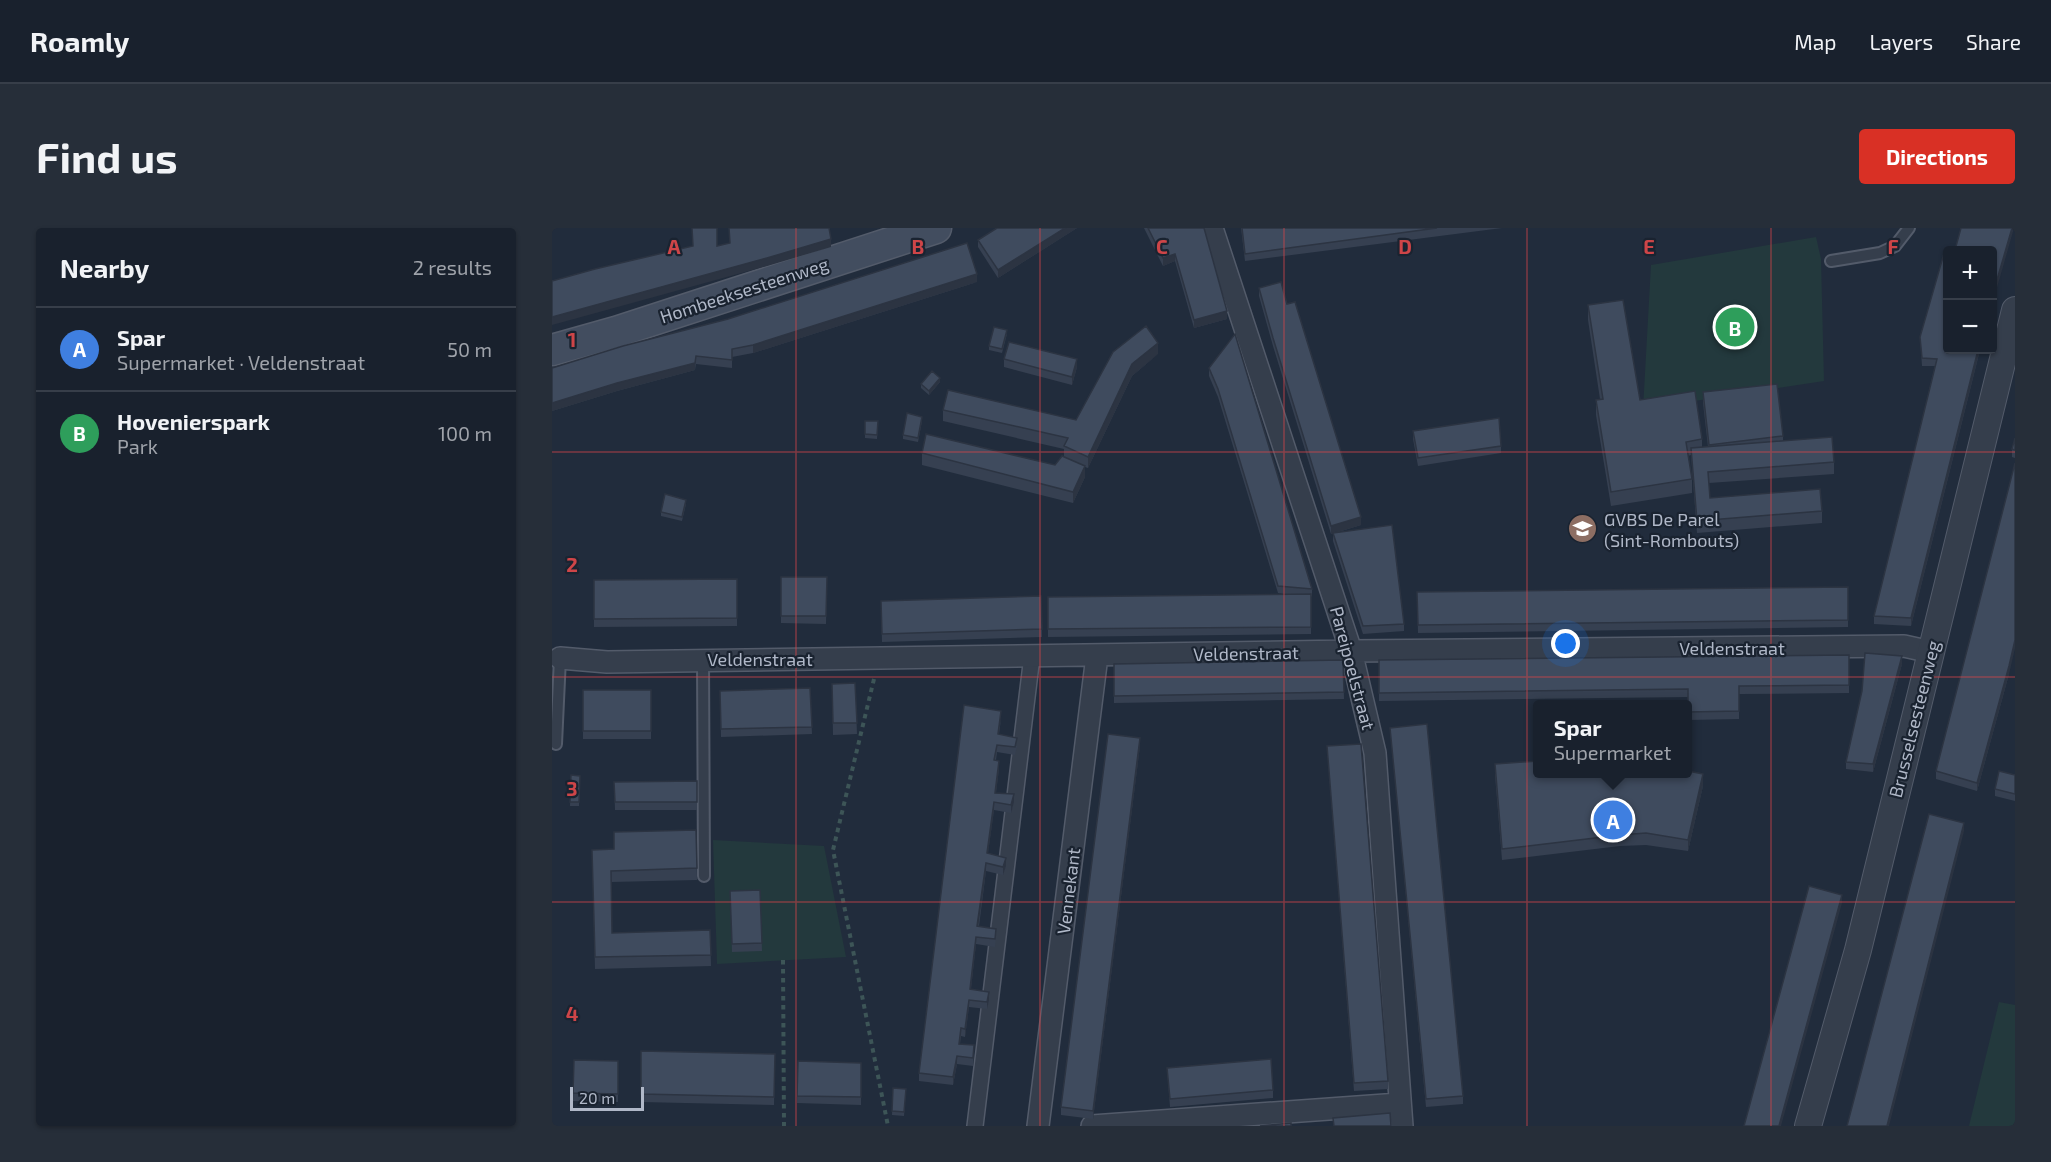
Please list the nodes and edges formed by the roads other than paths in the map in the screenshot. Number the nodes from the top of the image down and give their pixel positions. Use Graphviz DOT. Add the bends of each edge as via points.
graph roads {
  1 [pos="936,228"];
  2 [pos="1212,228"];
  3 [pos="1909,228"];
  4 [pos="1831,261"];
  5 [pos="2015,310"];
  6 [pos="2011,346"];
  7 [pos="552,350"];
  8 [pos="1351,651"];
  9 [pos="1931,652"];
  10 [pos="1097,656"];
  11 [pos="1032,657"];
  12 [pos="560,658"];
  13 [pos="703,659"];
  14 [pos="556,744"];
  15 [pos="704,876"];
  16 [pos="1399,1104"];
  17 [pos="975,1126"];
  18 [pos="1038,1126"];
  19 [pos="1092,1126"];
  20 [pos="1401,1126"];
  21 [pos="1808,1126"];
  1 -- 7 [label="main road, Hombeeksesteenweg"];
  2 -- 8 [label="street, Pareipoelstraat"];
  3 -- 4 [label="lane" via="1895,246 1880,253"];
  5 -- 6 [label="street, Brusselsesteenweg"];
  6 -- 9 [label="street, Brusselsesteenweg"];
  8 -- 9 [label="street, Veldenstraat" via="1904,646"];
  8 -- 10 [label="street, Veldenstraat"];
  8 -- 16 [label="street, Pareipoelstraat" via="1375,753"];
  9 -- 21 [label="street, Brusselsesteenweg" via="1858,950"];
  10 -- 11 [label="street, Veldenstraat"];
  10 -- 18 [label="street, Vennekant"];
  11 -- 13 [label="street, Veldenstraat"];
  11 -- 17 [label="street"];
  12 -- 13 [label="street, Veldenstraat" via="607,662"];
  12 -- 14 [label="lane"];
  13 -- 15 [label="lane"];
  16 -- 19 [label="street"];
  16 -- 20 [label="street, Pareipoelstraat"];
}
